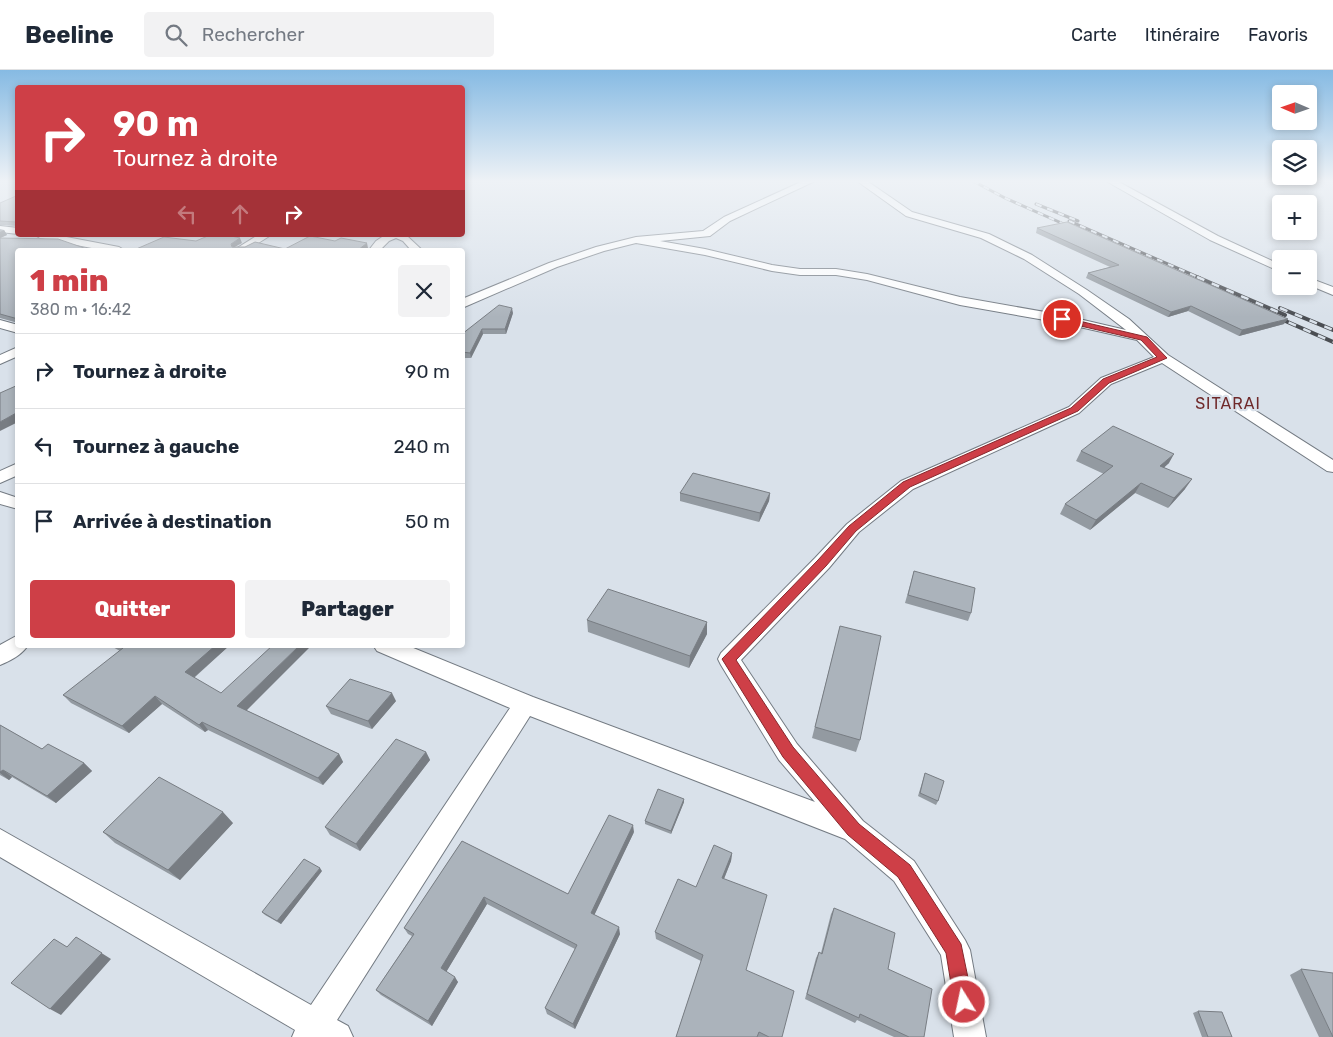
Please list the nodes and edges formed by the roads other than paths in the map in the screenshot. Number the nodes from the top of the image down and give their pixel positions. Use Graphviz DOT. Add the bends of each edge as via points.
graph roads {
  1 [pos="717,226"];
  2 [pos="946,226"];
  3 [pos="1192,226"];
  4 [pos="0,229"];
  5 [pos="15,231"];
  6 [pos="263,237"];
  7 [pos="387,237"];
  8 [pos="404,237"];
  9 [pos="75,238"];
  10 [pos="636,240"];
  11 [pos="112,248"];
  12 [pos="243,248"];
  13 [pos="376,248"];
  14 [pos="416,248"];
  15 [pos="1272,265"];
  16 [pos="1317,284"];
  17 [pos="1333,291"];
  18 [pos="465,303"];
  19 [pos="0,324"];
  20 [pos="15,328"];
  21 [pos="1144,338"];
  22 [pos="15,352"];
  23 [pos="1163,358"];
  24 [pos="0,360"];
  25 [pos="1333,467"];
  26 [pos="15,470"];
  27 [pos="0,478"];
  28 [pos="0,498"];
  29 [pos="15,503"];
  30 [pos="15,645"];
  31 [pos="391,648"];
  32 [pos="0,656"];
  33 [pos="525,704"];
  34 [pos="854,830"];
  35 [pos="0,842"];
  36 [pos="320,1033"];
  37 [pos="970,1037"];
  1 -- 10 [label="street" via="706,234"];
  2 -- 21 [label="street" via="985,236 1028,257 1126,322"];
  3 -- 15 [label="street"];
  4 -- 5 [label="street"];
  6 -- 12 [label="street"];
  7 -- 13 [label="street"];
  8 -- 14 [label="street"];
  9 -- 11 [label="street"];
  10 -- 18 [label="street" via="553,265"];
  10 -- 21 [label="street" via="772,268 867,277 960,301"];
  16 -- 17 [label="street"];
  19 -- 20 [label="street"];
  21 -- 23 [label="street"];
  22 -- 24 [label="street"];
  23 -- 25 [label="street"];
  23 -- 34 [label="street" via="1106,381 1074,410 907,484 852,528 728,659 788,752"];
  26 -- 27 [label="street"];
  28 -- 29 [label="street"];
  30 -- 32 [label="street"];
  31 -- 33 [label="street"];
  33 -- 34 [label="street"];
  33 -- 36 [label="street"];
  34 -- 37 [label="street" via="904,871 955,950"];
  35 -- 36 [label="street"];
}
